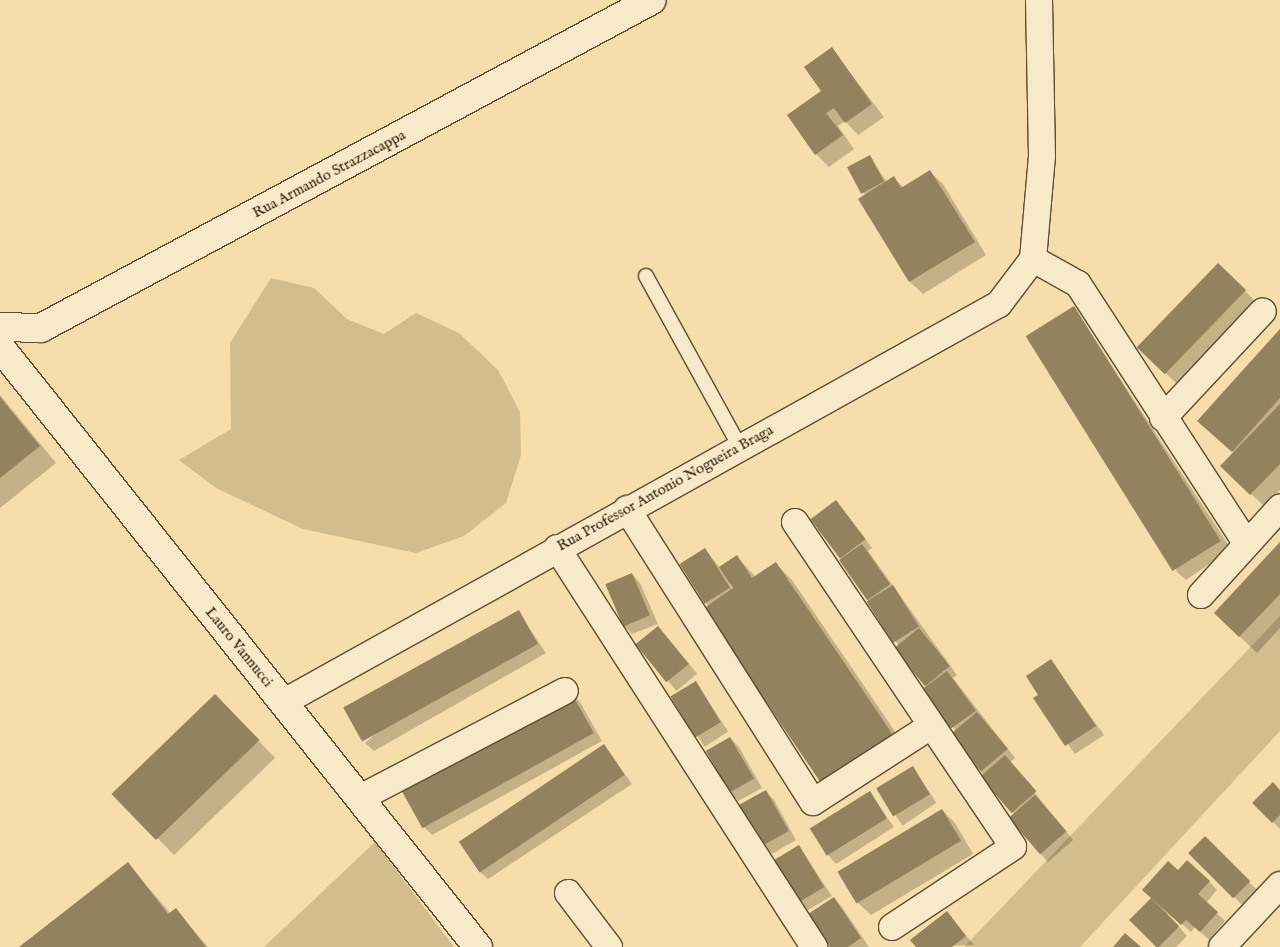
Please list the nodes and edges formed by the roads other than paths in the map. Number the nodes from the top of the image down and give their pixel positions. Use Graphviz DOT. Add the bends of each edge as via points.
graph roads {
  1 [pos="652,0"];
  2 [pos="1039,0"];
  3 [pos="1033,259"];
  4 [pos="646,276"];
  5 [pos="1263,311"];
  6 [pos="0,327"];
  7 [pos="0,347"];
  8 [pos="1163,418"];
  9 [pos="740,447"];
  10 [pos="1280,508"];
  11 [pos="627,509"];
  12 [pos="795,522"];
  13 [pos="1247,544"];
  14 [pos="557,548"];
  15 [pos="1201,594"];
  16 [pos="565,691"];
  17 [pos="284,702"];
  18 [pos="931,726"];
  19 [pos="360,798"];
  20 [pos="1280,885"];
  21 [pos="568,893"];
  22 [pos="892,927"];
  23 [pos="478,947"];
  24 [pos="610,947"];
  25 [pos="814,947"];
  26 [pos="1222,947"];
  1 -- 6 [label="street, Rua Armando Strazzacappa" via="41,328"];
  2 -- 3 [label="street" via="1042,156"];
  3 -- 8 [label="street" via="1078,284"];
  3 -- 9 [label="street, Rua Professor Antonio Nogueira Braga" via="998,304"];
  4 -- 9 [label="lane"];
  5 -- 8 [label="street"];
  7 -- 17 [label="street, Lauro Vannucci"];
  8 -- 13 [label="street"];
  9 -- 11 [label="street, Rua Professor Antonio Nogueira Braga"];
  10 -- 13 [label="street"];
  11 -- 14 [label="street, Rua Professor Antonio Nogueira Braga"];
  11 -- 18 [label="street" via="813,802"];
  12 -- 18 [label="street"];
  13 -- 15 [label="street"];
  14 -- 17 [label="street, Rua Professor Antonio Nogueira Braga"];
  14 -- 25 [label="street"];
  16 -- 19 [label="street"];
  17 -- 19 [label="street, Lauro Vannucci"];
  18 -- 22 [label="street" via="1013,847"];
  19 -- 23 [label="street, Lauro Vannucci"];
  20 -- 26 [label="street"];
  21 -- 24 [label="street"];
}
